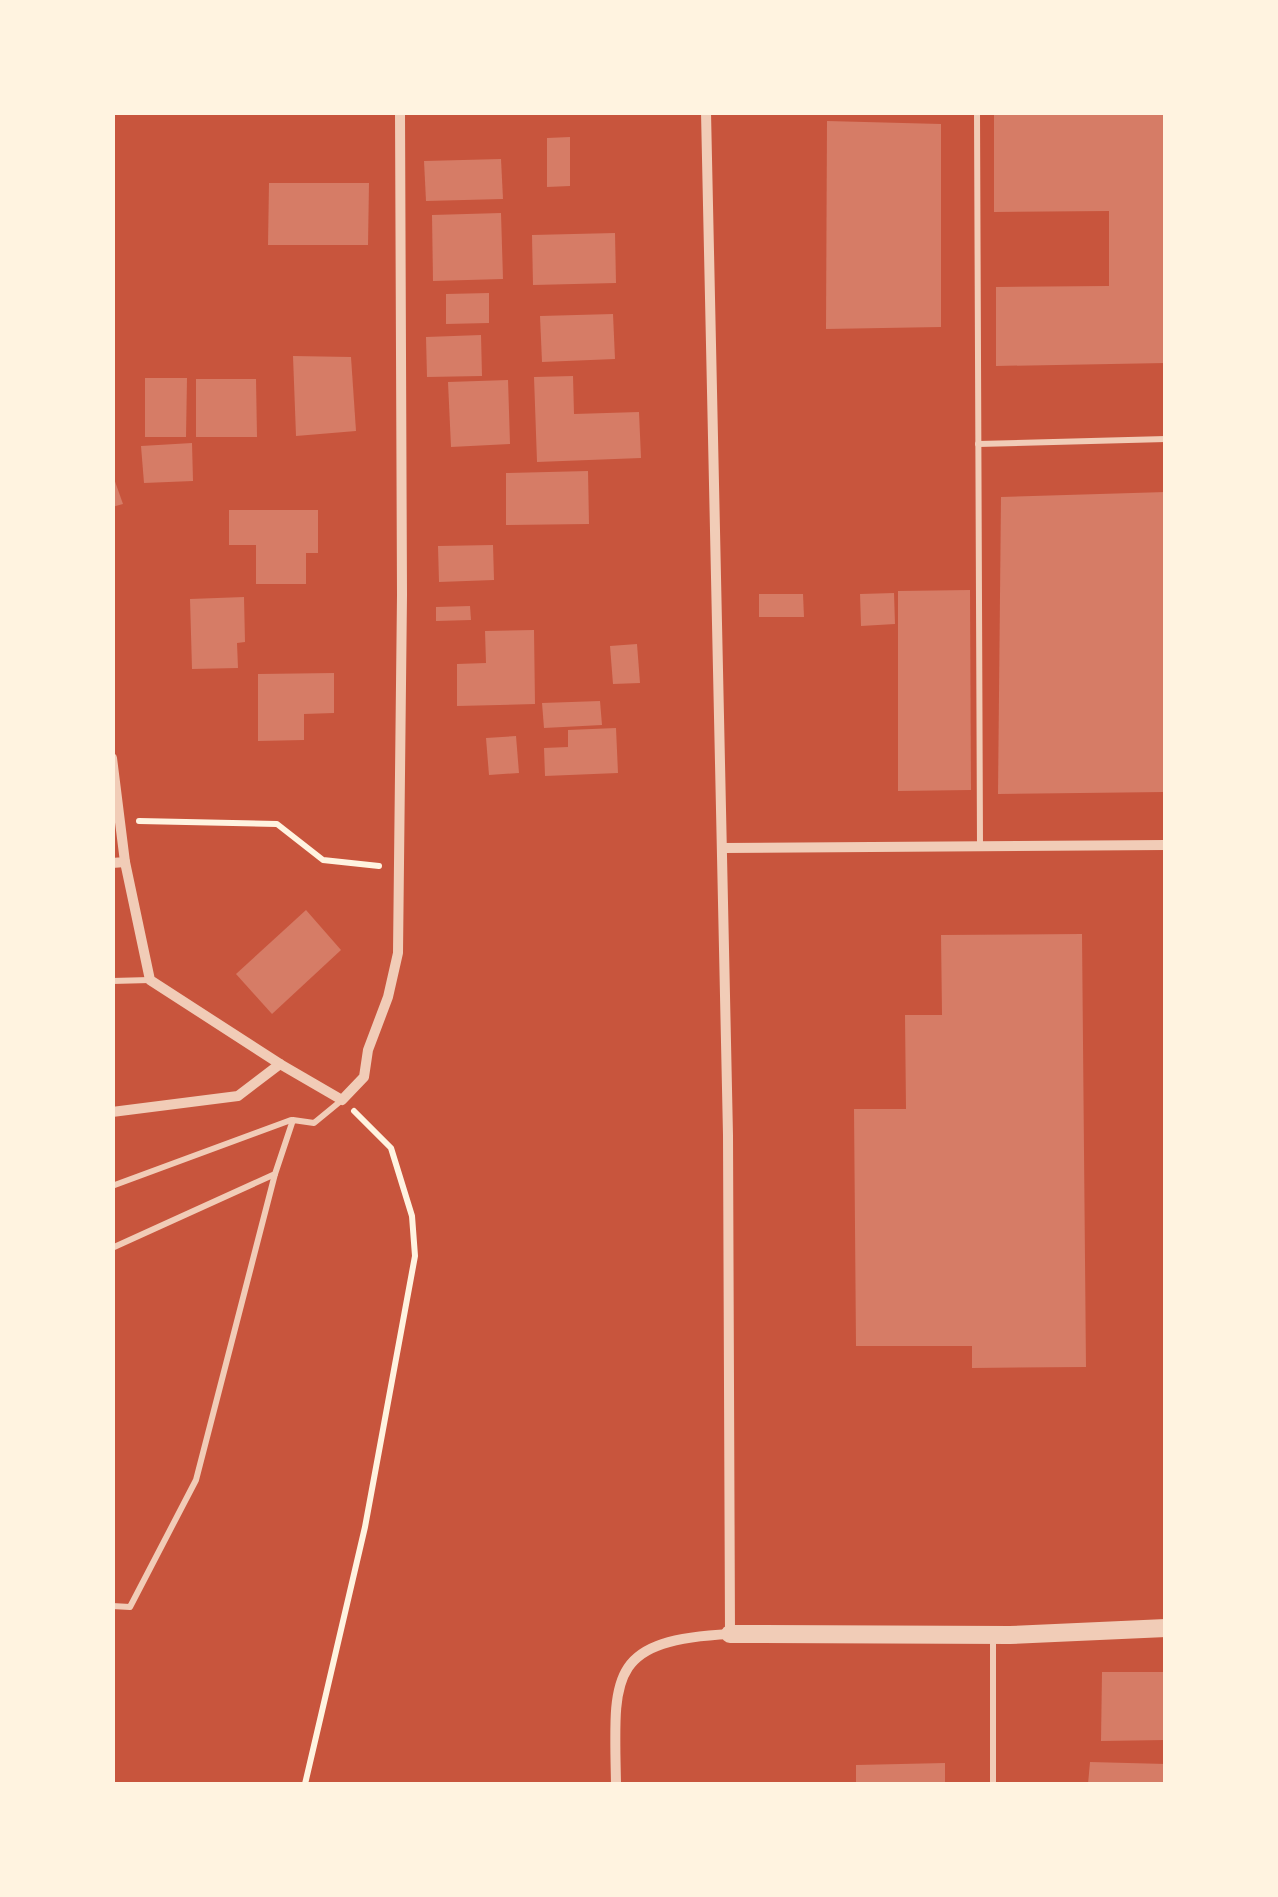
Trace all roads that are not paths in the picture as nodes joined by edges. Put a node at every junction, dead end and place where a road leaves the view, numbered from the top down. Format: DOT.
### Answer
graph roads {
  1 [pos="400,112"];
  2 [pos="706,112"];
  3 [pos="977,112"];
  4 [pos="1166,439"];
  5 [pos="978,444"];
  6 [pos="112,758"];
  7 [pos="980,845"];
  8 [pos="1166,846"];
  9 [pos="724,848"];
  10 [pos="119,862"];
  11 [pos="150,980"];
  12 [pos="112,981"];
  13 [pos="280,1064"];
  14 [pos="342,1100"];
  15 [pos="112,1112"];
  16 [pos="293,1120"];
  17 [pos="275,1174"];
  18 [pos="112,1186"];
  19 [pos="112,1248"];
  20 [pos="112,1606"];
  21 [pos="1166,1628"];
  22 [pos="730,1634"];
  23 [pos="993,1635"];
  24 [pos="616,1784"];
  25 [pos="993,1784"];
  1 -- 14 [label="street"];
  2 -- 9 [label="street"];
  3 -- 5 [label="lane"];
  4 -- 5 [label="lane"];
  5 -- 7 [label="lane"];
  6 -- 10 [label="street"];
  7 -- 8 [label="street"];
  7 -- 9 [label="street"];
  9 -- 22 [label="street"];
  10 -- 11 [label="street"];
  11 -- 12 [label="lane"];
  11 -- 13 [label="street"];
  13 -- 14 [label="street"];
  13 -- 15 [label="street"];
  14 -- 16 [label="lane"];
  16 -- 17 [label="lane"];
  16 -- 18 [label="lane"];
  17 -- 19 [label="lane"];
  17 -- 20 [label="lane"];
  21 -- 23 [label="street"];
  22 -- 23 [label="street"];
  22 -- 24 [label="street"];
  23 -- 25 [label="lane"];
}
